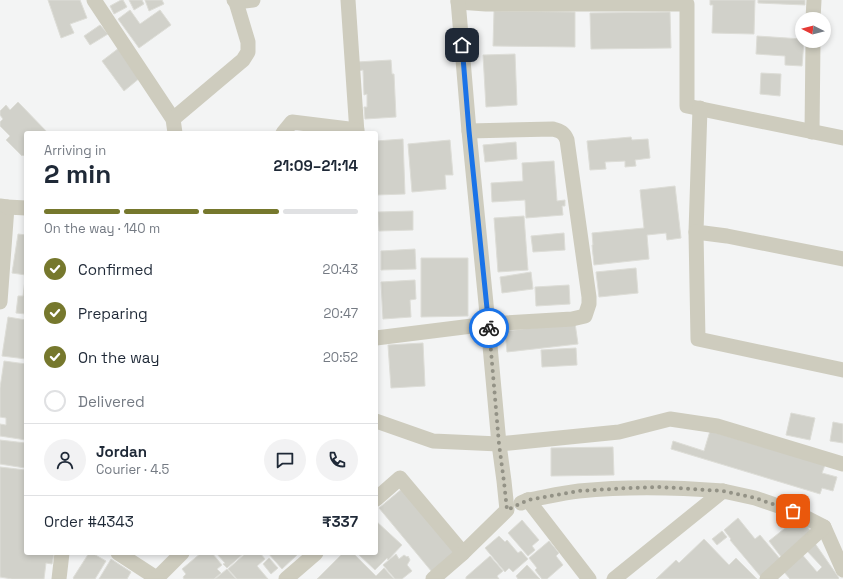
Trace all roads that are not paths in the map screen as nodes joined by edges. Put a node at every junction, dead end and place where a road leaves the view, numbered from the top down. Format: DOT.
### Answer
graph roads {
  1 [pos="94,0"];
  2 [pos="253,0"];
  3 [pos="348,0"];
  4 [pos="814,0"];
  5 [pos="235,1"];
  6 [pos="458,1"];
  7 [pos="504,2"];
  8 [pos="688,2"];
  9 [pos="813,12"];
  10 [pos="813,48"];
  11 [pos="700,108"];
  12 [pos="174,126"];
  13 [pos="285,131"];
  14 [pos="350,131"];
  15 [pos="357,131"];
  16 [pos="469,131"];
  17 [pos="812,132"];
  18 [pos="843,138"];
  19 [pos="3,206"];
  20 [pos="24,208"];
  21 [pos="696,232"];
  22 [pos="843,259"];
  23 [pos="1,283"];
  24 [pos="0,302"];
  25 [pos="488,324"];
  26 [pos="378,338"];
  27 [pos="843,370"];
  28 [pos="378,422"];
  29 [pos="499,448"];
  30 [pos="843,464"];
  31 [pos="723,491"];
  32 [pos="378,497"];
  33 [pos="528,500"];
  34 [pos="507,510"];
  35 [pos="824,527"];
  36 [pos="463,553"];
  37 [pos="62,555"];
  38 [pos="121,555"];
  39 [pos="180,555"];
  40 [pos="314,555"];
  41 [pos="843,570"];
  42 [pos="158,578"];
  43 [pos="58,579"];
  44 [pos="286,579"];
  45 [pos="433,579"];
  46 [pos="588,579"];
  47 [pos="614,579"];
  48 [pos="767,579"];
  1 -- 12 [label="street"];
  2 -- 5 [label="street"];
  3 -- 15 [label="street"];
  4 -- 9 [label="street"];
  5 -- 12 [label="street"];
  6 -- 7 [label="street"];
  6 -- 16 [label="street"];
  7 -- 8 [label="street"];
  8 -- 11 [label="street"];
  10 -- 17 [label="street"];
  11 -- 17 [label="street"];
  11 -- 21 [label="street"];
  13 -- 14 [label="street"];
  16 -- 25 [label="street"];
  16 -- 25 [label="street"];
  17 -- 18 [label="street"];
  19 -- 20 [label="street"];
  19 -- 23 [label="street"];
  21 -- 22 [label="street"];
  21 -- 27 [label="street"];
  23 -- 24 [label="street"];
  25 -- 26 [label="street"];
  25 -- 29 [label="street"];
  28 -- 29 [label="street"];
  29 -- 30 [label="street"];
  29 -- 34 [label="street"];
  31 -- 33 [label="street"];
  31 -- 35 [label="street"];
  31 -- 47 [label="street"];
  32 -- 36 [label="street"];
  33 -- 34 [label="street"];
  33 -- 46 [label="street"];
  34 -- 36 [label="street"];
  35 -- 41 [label="street"];
  35 -- 48 [label="street"];
  36 -- 45 [label="street"];
  37 -- 43 [label="street"];
  38 -- 42 [label="street"];
  39 -- 42 [label="street"];
  40 -- 44 [label="street"];
}
